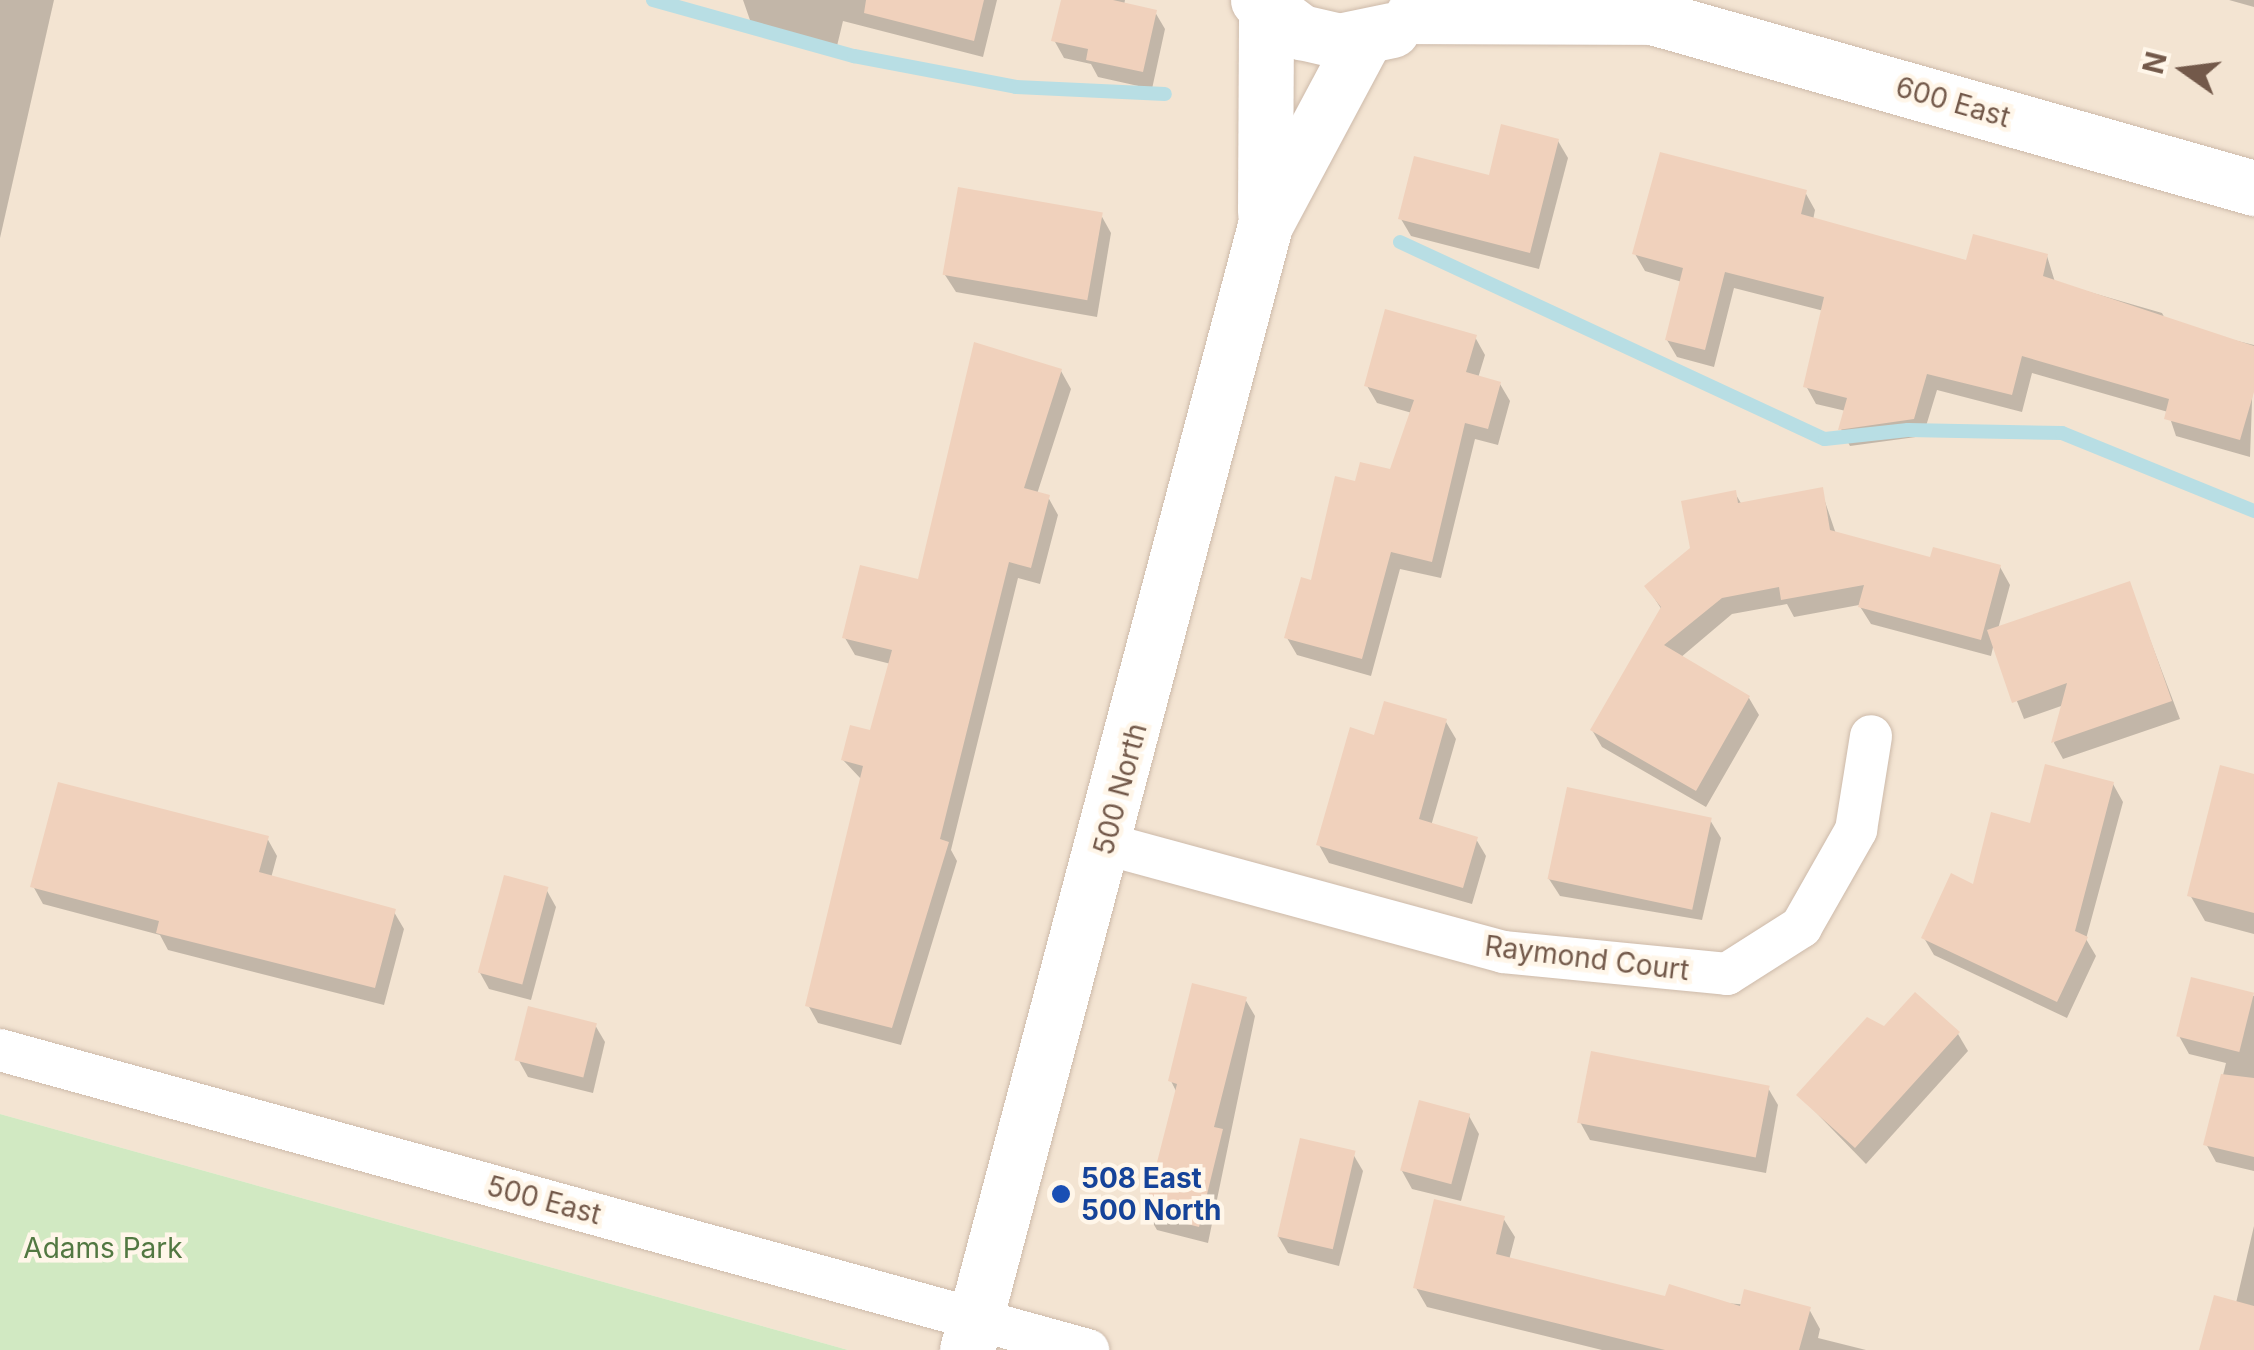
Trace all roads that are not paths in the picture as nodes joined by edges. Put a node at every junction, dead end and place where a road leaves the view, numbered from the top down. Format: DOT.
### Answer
graph roads {
  1 [pos="1262,5"];
  2 [pos="1637,8"];
  3 [pos="1401,18"];
  4 [pos="2254,188"];
  5 [pos="1265,225"];
  6 [pos="1871,736"];
  7 [pos="1106,844"];
  8 [pos="0,1050"];
  9 [pos="972,1334"];
  10 [pos="1088,1350"];
  1 -- 3 [label="street, 600 East"];
  1 -- 5 [label="street, 500 North"];
  2 -- 3 [label="street, 600 East"];
  2 -- 4 [label="street, 600 East"];
  3 -- 5 [label="street, 500 North"];
  5 -- 7 [label="street, 500 North"];
  6 -- 7 [label="street, Raymond Court"];
  7 -- 9 [label="street, 500 North"];
  8 -- 9 [label="street, 500 East"];
  9 -- 10 [label="street, 500 East"];
}
